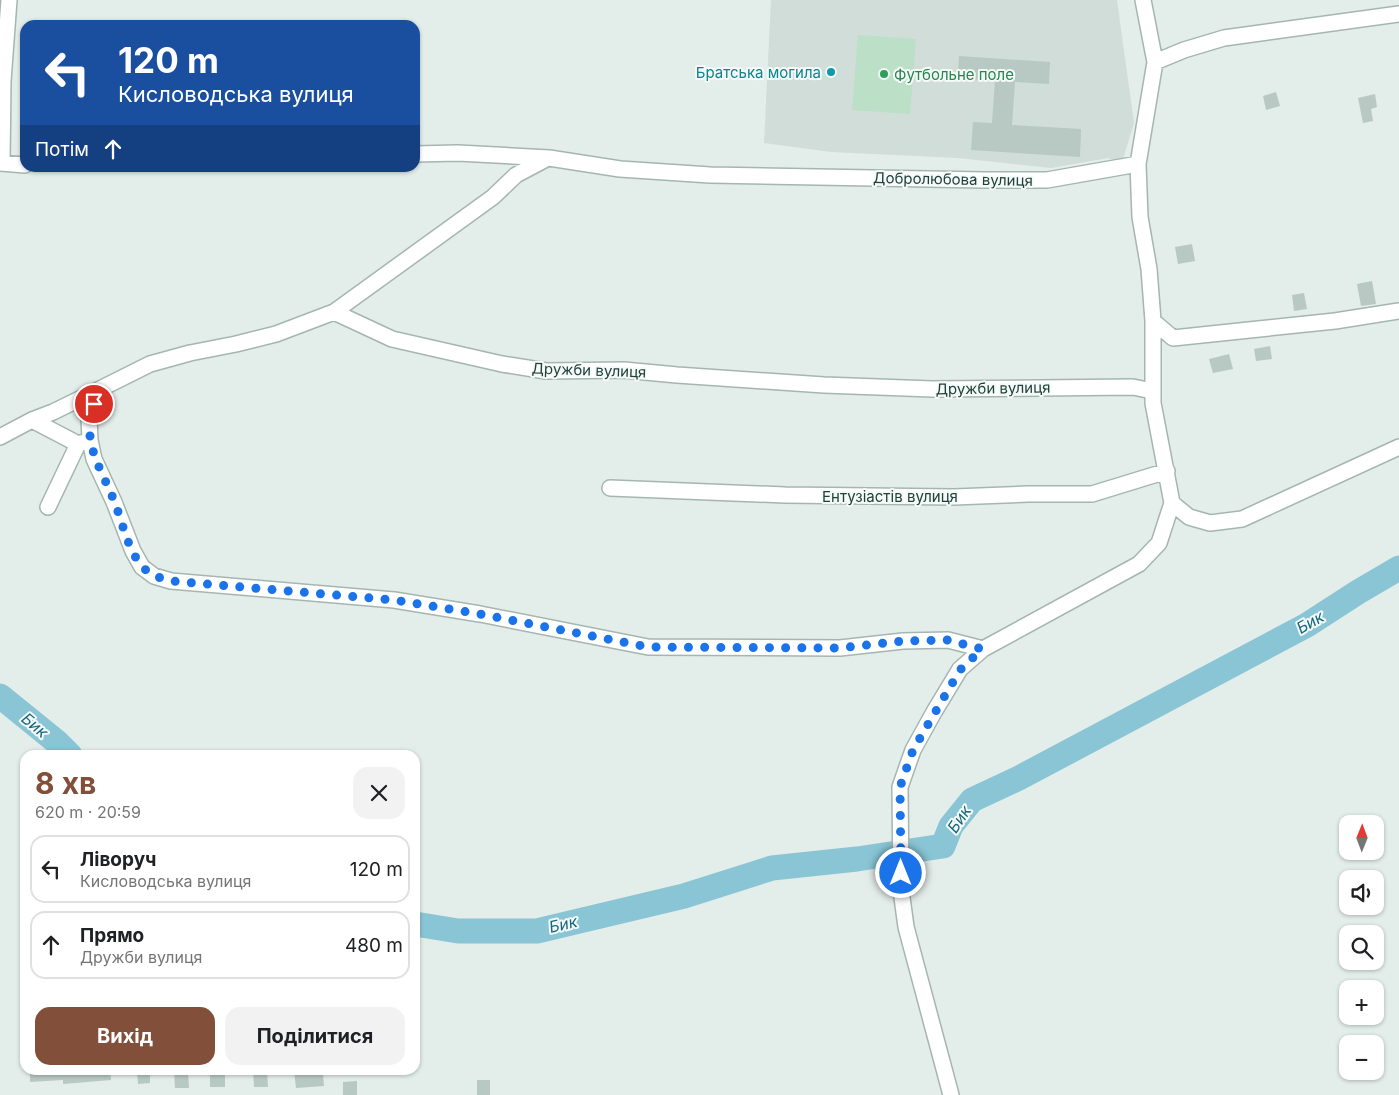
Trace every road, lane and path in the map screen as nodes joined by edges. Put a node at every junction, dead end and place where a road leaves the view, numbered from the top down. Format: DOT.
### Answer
graph roads {
  1 [pos="9,0"];
  2 [pos="1143,0"];
  3 [pos="1399,14"];
  4 [pos="1154,62"];
  5 [pos="420,154"];
  6 [pos="549,158"];
  7 [pos="1,163"];
  8 [pos="1138,164"];
  9 [pos="20,165"];
  10 [pos="1399,311"];
  11 [pos="334,312"];
  12 [pos="1153,321"];
  13 [pos="104,387"];
  14 [pos="1152,391"];
  15 [pos="32,420"];
  16 [pos="0,437"];
  17 [pos="84,442"];
  18 [pos="1399,448"];
  19 [pos="1167,471"];
  20 [pos="610,488"];
  21 [pos="1172,503"];
  22 [pos="48,507"];
  23 [pos="982,649"];
  24 [pos="951,1095"];
  1 -- 7 [label="street"];
  2 -- 4 [label="street"];
  3 -- 4 [label="street"];
  4 -- 8 [label="street"];
  5 -- 6 [label="street, Добролюбова вулиця"];
  6 -- 8 [label="street, Добролюбова вулиця"];
  6 -- 11 [label="street"];
  7 -- 9 [label="street"];
  8 -- 12 [label="street"];
  10 -- 12 [label="street"];
  11 -- 13 [label="street"];
  11 -- 14 [label="street, Дружби вулиця"];
  12 -- 14 [label="street"];
  13 -- 15 [label="street"];
  13 -- 17 [label="street"];
  14 -- 19 [label="street"];
  15 -- 16 [label="street"];
  15 -- 17 [label="street"];
  17 -- 22 [label="street"];
  17 -- 23 [label="street"];
  18 -- 21 [label="street"];
  19 -- 20 [label="street, Ентузіастів вулиця"];
  19 -- 21 [label="street"];
  21 -- 23 [label="street"];
  23 -- 24 [label="street"];
}
